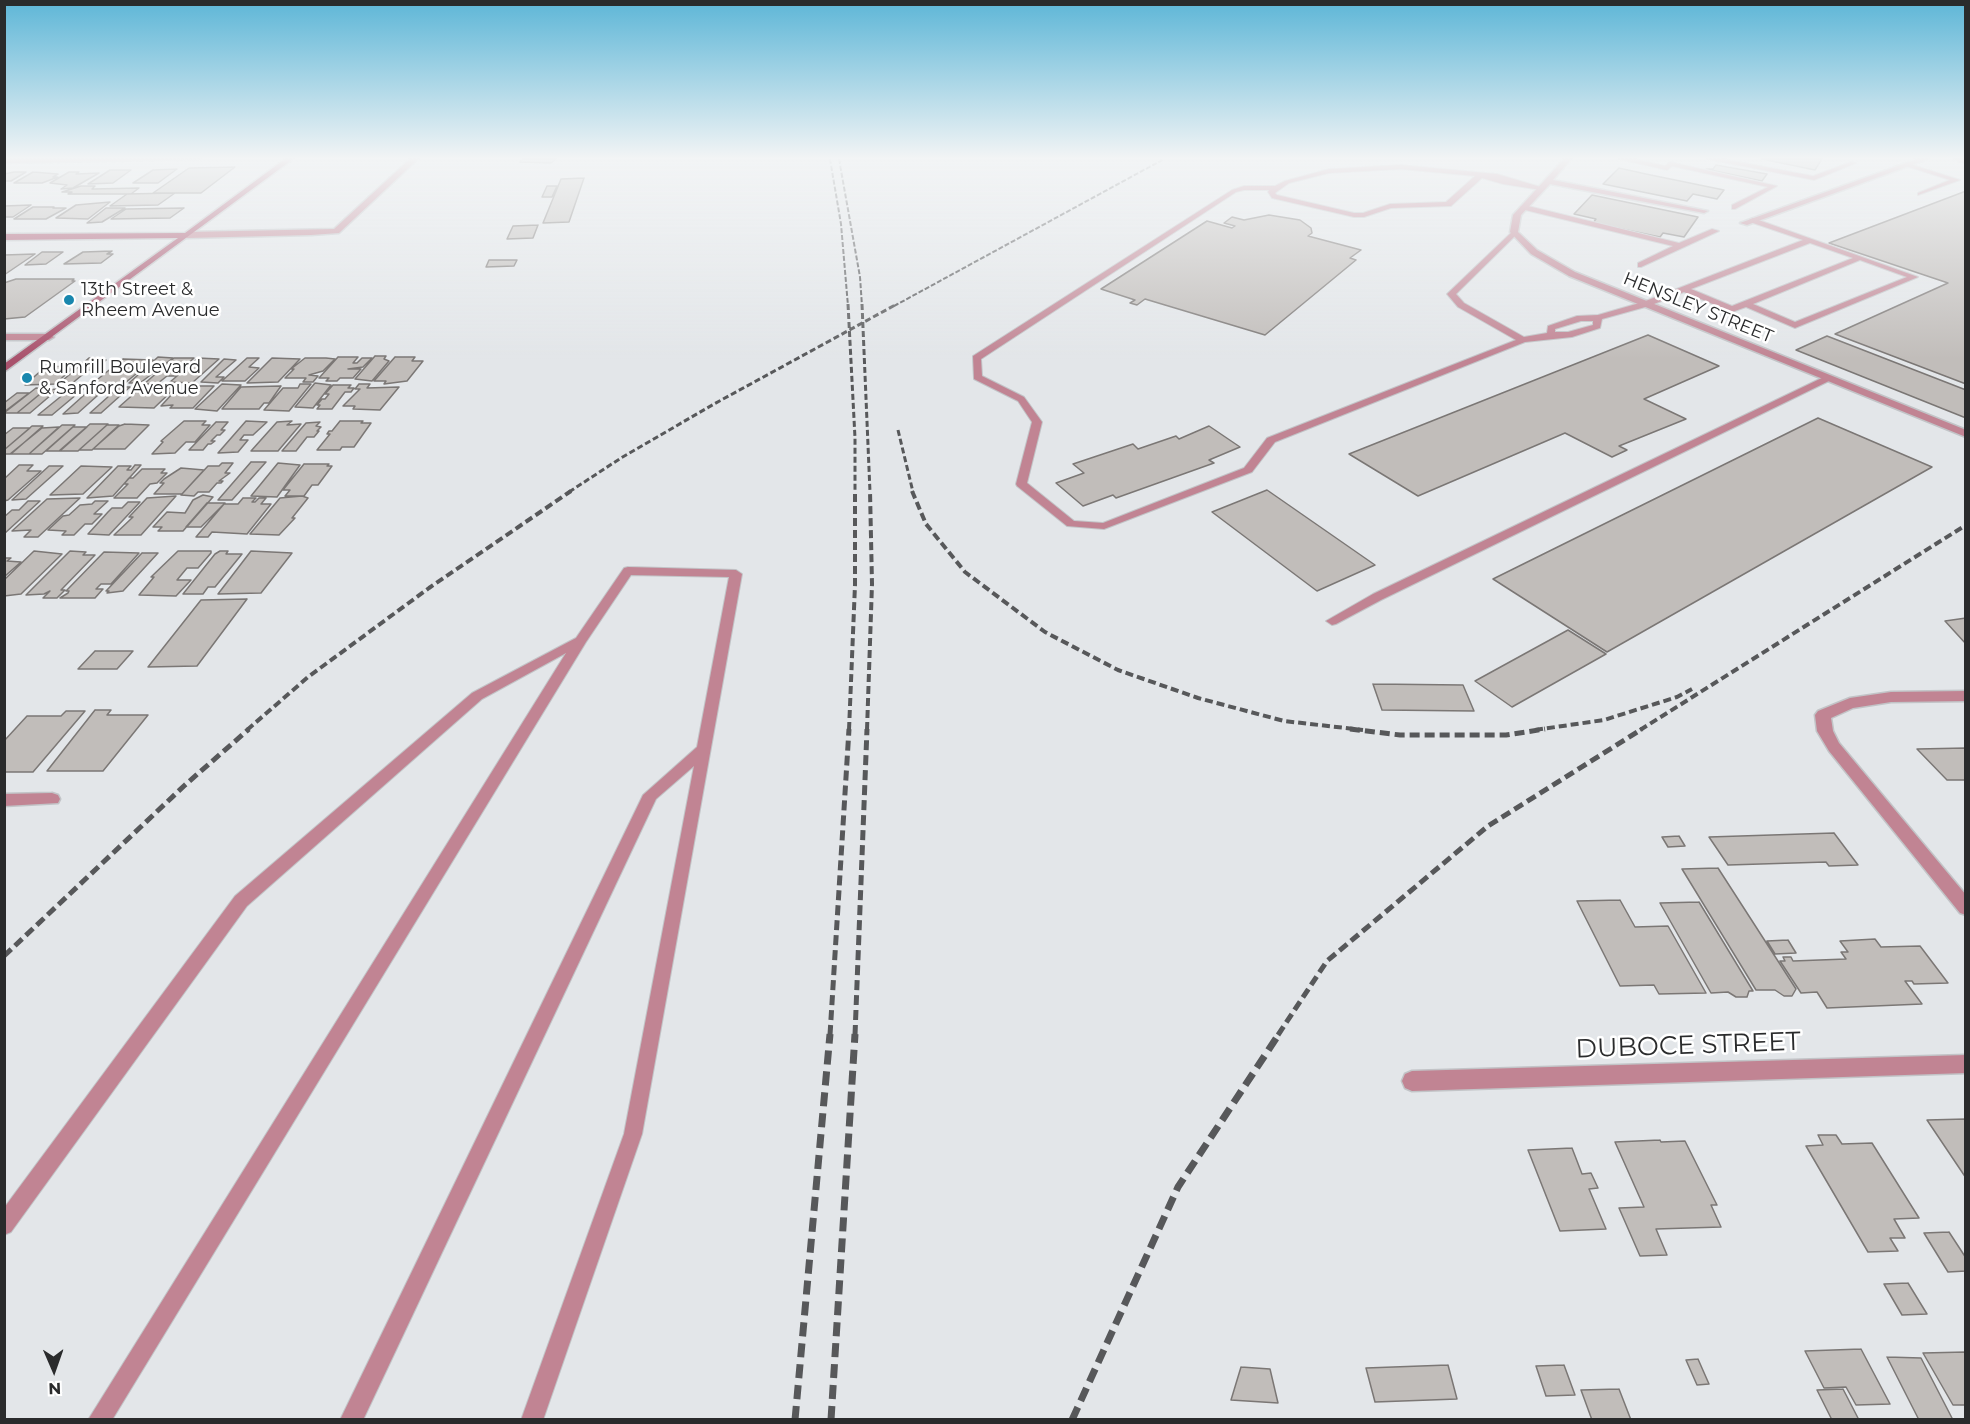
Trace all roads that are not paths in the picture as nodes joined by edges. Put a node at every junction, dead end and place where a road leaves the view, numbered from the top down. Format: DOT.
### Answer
graph roads {
  1 [pos="200,225"];
  2 [pos="342,225"];
  3 [pos="1181,225"];
  4 [pos="1515,225"];
  5 [pos="1581,225"];
  6 [pos="1763,225"];
  7 [pos="1715,231"];
  8 [pos="1514,232"];
  9 [pos="187,235"];
  10 [pos="4,237"];
  11 [pos="1810,240"];
  12 [pos="1680,246"];
  13 [pos="1859,258"];
  14 [pos="1641,265"];
  15 [pos="1684,289"];
  16 [pos="1646,304"];
  17 [pos="1746,304"];
  18 [pos="4,337"];
  19 [pos="49,337"];
  20 [pos="1523,340"];
  21 [pos="4,369"];
  22 [pos="1828,378"];
  23 [pos="1965,434"];
  24 [pos="1332,621"];
  25 [pos="581,639"];
  26 [pos="1965,696"];
  27 [pos="704,749"];
  28 [pos="52,799"];
  29 [pos="4,800"];
  30 [pos="1965,908"];
  31 [pos="1965,1064"];
  32 [pos="1412,1081"];
  33 [pos="4,1225"];
  34 [pos="99,1419"];
  35 [pos="351,1419"];
  36 [pos="532,1419"];
  1 -- 9 [label="main road"];
  2 -- 9 [label="street"];
  3 -- 20 [label="lane"];
  4 -- 8 [label="street"];
  5 -- 12 [label="lane"];
  6 -- 11 [label="lane"];
  7 -- 12 [label="lane"];
  8 -- 16 [label="street, HENSLEY STREET"];
  8 -- 20 [label="lane"];
  9 -- 10 [label="main road"];
  9 -- 19 [label="main road"];
  11 -- 13 [label="lane"];
  11 -- 15 [label="lane"];
  12 -- 14 [label="lane"];
  13 -- 17 [label="lane"];
  13 -- 17 [label="lane"];
  15 -- 16 [label="lane"];
  15 -- 17 [label="lane"];
  16 -- 20 [label="lane"];
  16 -- 22 [label="street, HENSLEY STREET"];
  18 -- 19 [label="street"];
  19 -- 21 [label="main road"];
  22 -- 23 [label="street, HENSLEY STREET"];
  22 -- 24 [label="lane"];
  25 -- 27 [label="lane"];
  25 -- 33 [label="lane"];
  25 -- 34 [label="lane"];
  26 -- 30 [label="street"];
  27 -- 35 [label="lane"];
  27 -- 36 [label="lane"];
  28 -- 29 [label="street"];
  31 -- 32 [label="street, DUBOCE STREET"];
}
